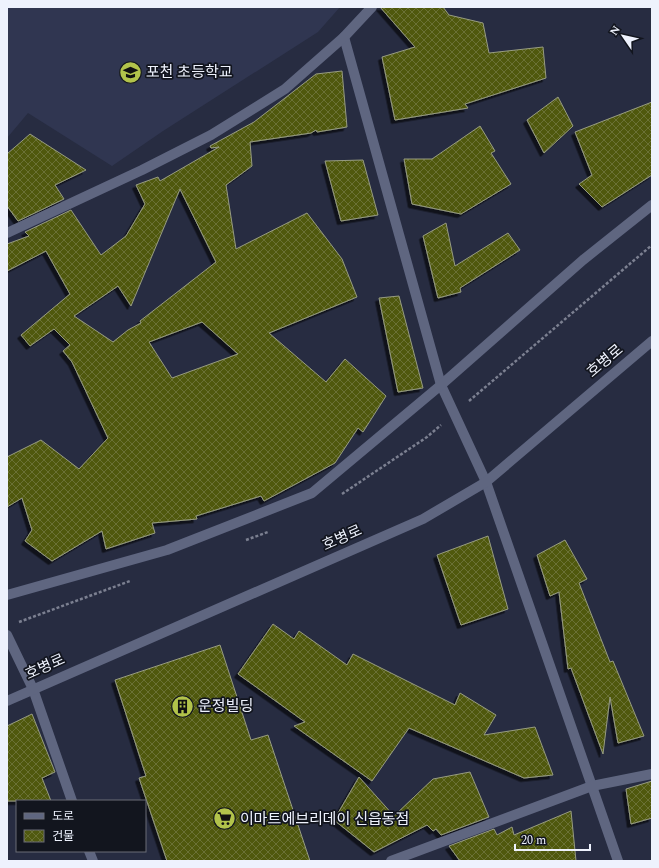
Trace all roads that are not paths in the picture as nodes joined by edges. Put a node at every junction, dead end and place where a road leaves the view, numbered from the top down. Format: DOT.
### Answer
graph roads {
  1 [pos="372,7"];
  2 [pos="344,37"];
  3 [pos="652,205"];
  4 [pos="7,233"];
  5 [pos="652,341"];
  6 [pos="441,385"];
  7 [pos="486,482"];
  8 [pos="7,595"];
  9 [pos="7,635"];
  10 [pos="33,689"];
  11 [pos="7,701"];
  12 [pos="652,774"];
  13 [pos="592,786"];
  14 [pos="72,800"];
  15 [pos="391,861"];
  16 [pos="618,861"];
  1 -- 2 [label="street"];
  2 -- 4 [label="street"];
  2 -- 6 [label="street"];
  3 -- 6 [label="street"];
  5 -- 7 [label="street, 호병로"];
  6 -- 7 [label="street"];
  6 -- 8 [label="street"];
  7 -- 10 [label="street, 호병로"];
  7 -- 13 [label="street"];
  9 -- 10 [label="street"];
  10 -- 11 [label="street, 호병로"];
  10 -- 14 [label="street"];
  12 -- 13 [label="street"];
  13 -- 15 [label="street"];
  13 -- 16 [label="street"];
}
